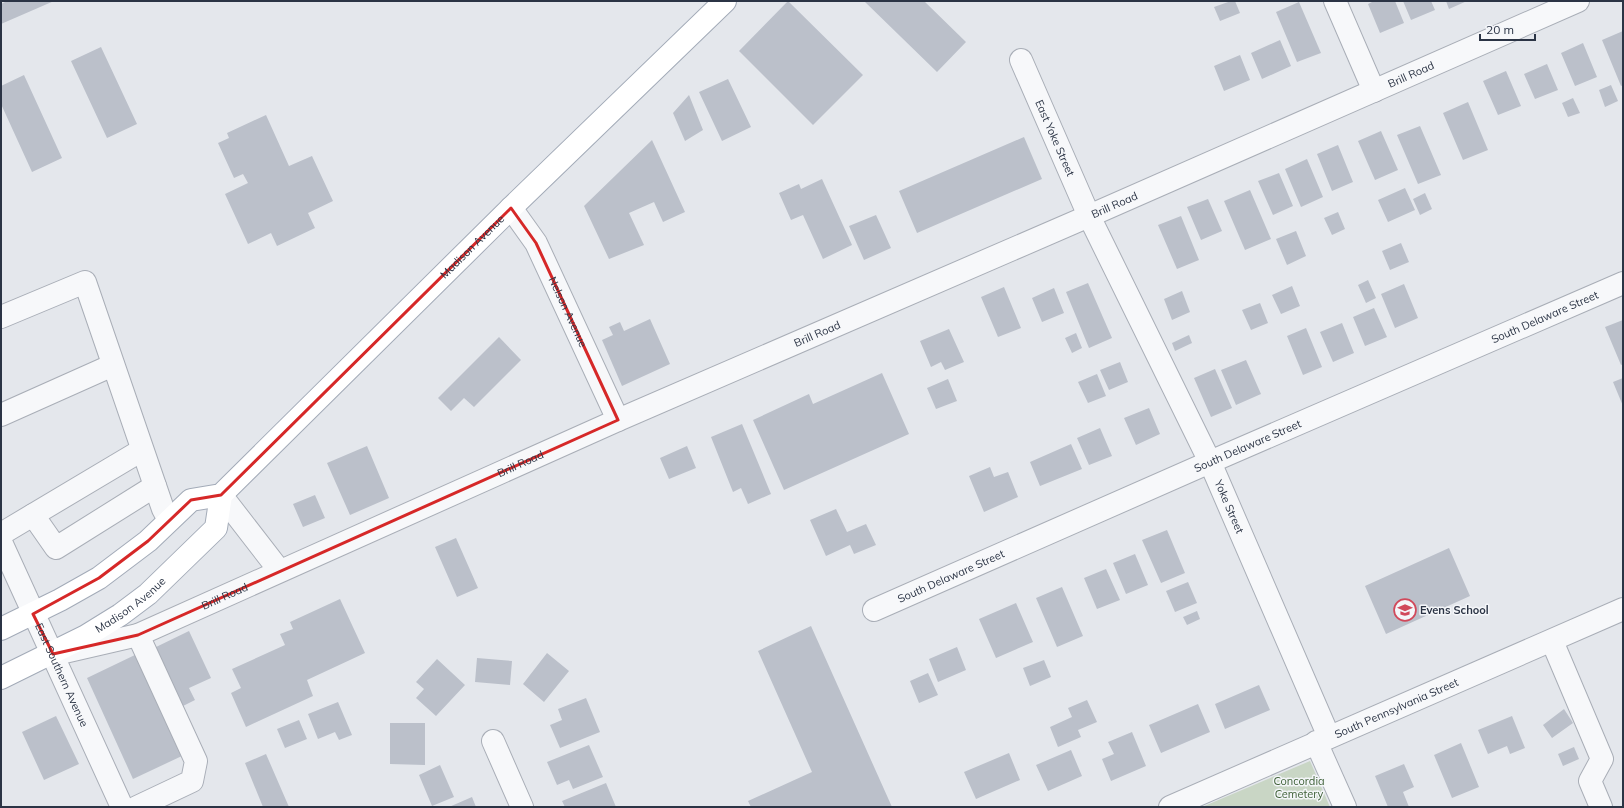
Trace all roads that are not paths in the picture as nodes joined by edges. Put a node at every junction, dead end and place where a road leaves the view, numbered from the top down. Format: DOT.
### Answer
graph roads {
  1 [pos="725,1"];
  2 [pos="1335,1"];
  3 [pos="1578,1"];
  4 [pos="1021,60"];
  5 [pos="1374,91"];
  6 [pos="511,208"];
  7 [pos="1089,216"];
  8 [pos="1623,283"];
  9 [pos="1,317"];
  10 [pos="113,365"];
  11 [pos="1,415"];
  12 [pos="618,420"];
  13 [pos="142,450"];
  14 [pos="1210,462"];
  15 [pos="155,486"];
  16 [pos="221,495"];
  17 [pos="33,515"];
  18 [pos="169,520"];
  19 [pos="1,534"];
  20 [pos="1,542"];
  21 [pos="279,570"];
  22 [pos="1623,609"];
  23 [pos="874,610"];
  24 [pos="33,614"];
  25 [pos="1,629"];
  26 [pos="138,635"];
  27 [pos="1552,641"];
  28 [pos="53,654"];
  29 [pos="1,678"];
  30 [pos="1322,740"];
  31 [pos="493,741"];
  32 [pos="122,807"];
  33 [pos="137,807"];
  34 [pos="522,807"];
  35 [pos="1170,807"];
  36 [pos="1345,807"];
  37 [pos="1601,807"];
  1 -- 6 [label="main road, Madison Avenue"];
  2 -- 5 [label="street"];
  3 -- 5 [label="street, Brill Road"];
  4 -- 7 [label="street, East Yoke Street"];
  5 -- 7 [label="street, Brill Road"];
  6 -- 12 [label="street, Nelson Avenue"];
  6 -- 16 [label="main road, Madison Avenue"];
  7 -- 12 [label="street, Brill Road"];
  7 -- 14 [label="street, Yoke Street"];
  8 -- 14 [label="street, South Delaware Street"];
  9 -- 10 [label="street"];
  10 -- 11 [label="street"];
  10 -- 13 [label="street"];
  12 -- 21 [label="street, Brill Road"];
  13 -- 15 [label="street"];
  13 -- 17 [label="street"];
  14 -- 23 [label="street, South Delaware Street"];
  14 -- 30 [label="street, Yoke Street"];
  15 -- 17 [label="street"];
  15 -- 18 [label="street"];
  16 -- 18 [label="main road"];
  16 -- 21 [label="street"];
  16 -- 28 [label="main road, Madison Avenue"];
  17 -- 19 [label="street"];
  18 -- 24 [label="main road"];
  20 -- 24 [label="street, East Southern Avenue"];
  21 -- 26 [label="street, Brill Road"];
  22 -- 27 [label="street, South Pennsylvania Street"];
  24 -- 25 [label="main road"];
  24 -- 28 [label="street, East Southern Avenue"];
  26 -- 28 [label="street, Brill Road"];
  26 -- 33 [label="street"];
  27 -- 30 [label="street, South Pennsylvania Street"];
  27 -- 37 [label="street"];
  28 -- 29 [label="main road, Madison Avenue"];
  28 -- 32 [label="street, East Southern Avenue"];
  30 -- 35 [label="street, South Pennsylvania Street"];
  30 -- 36 [label="street, Yoke Street"];
  31 -- 34 [label="street"];
}
